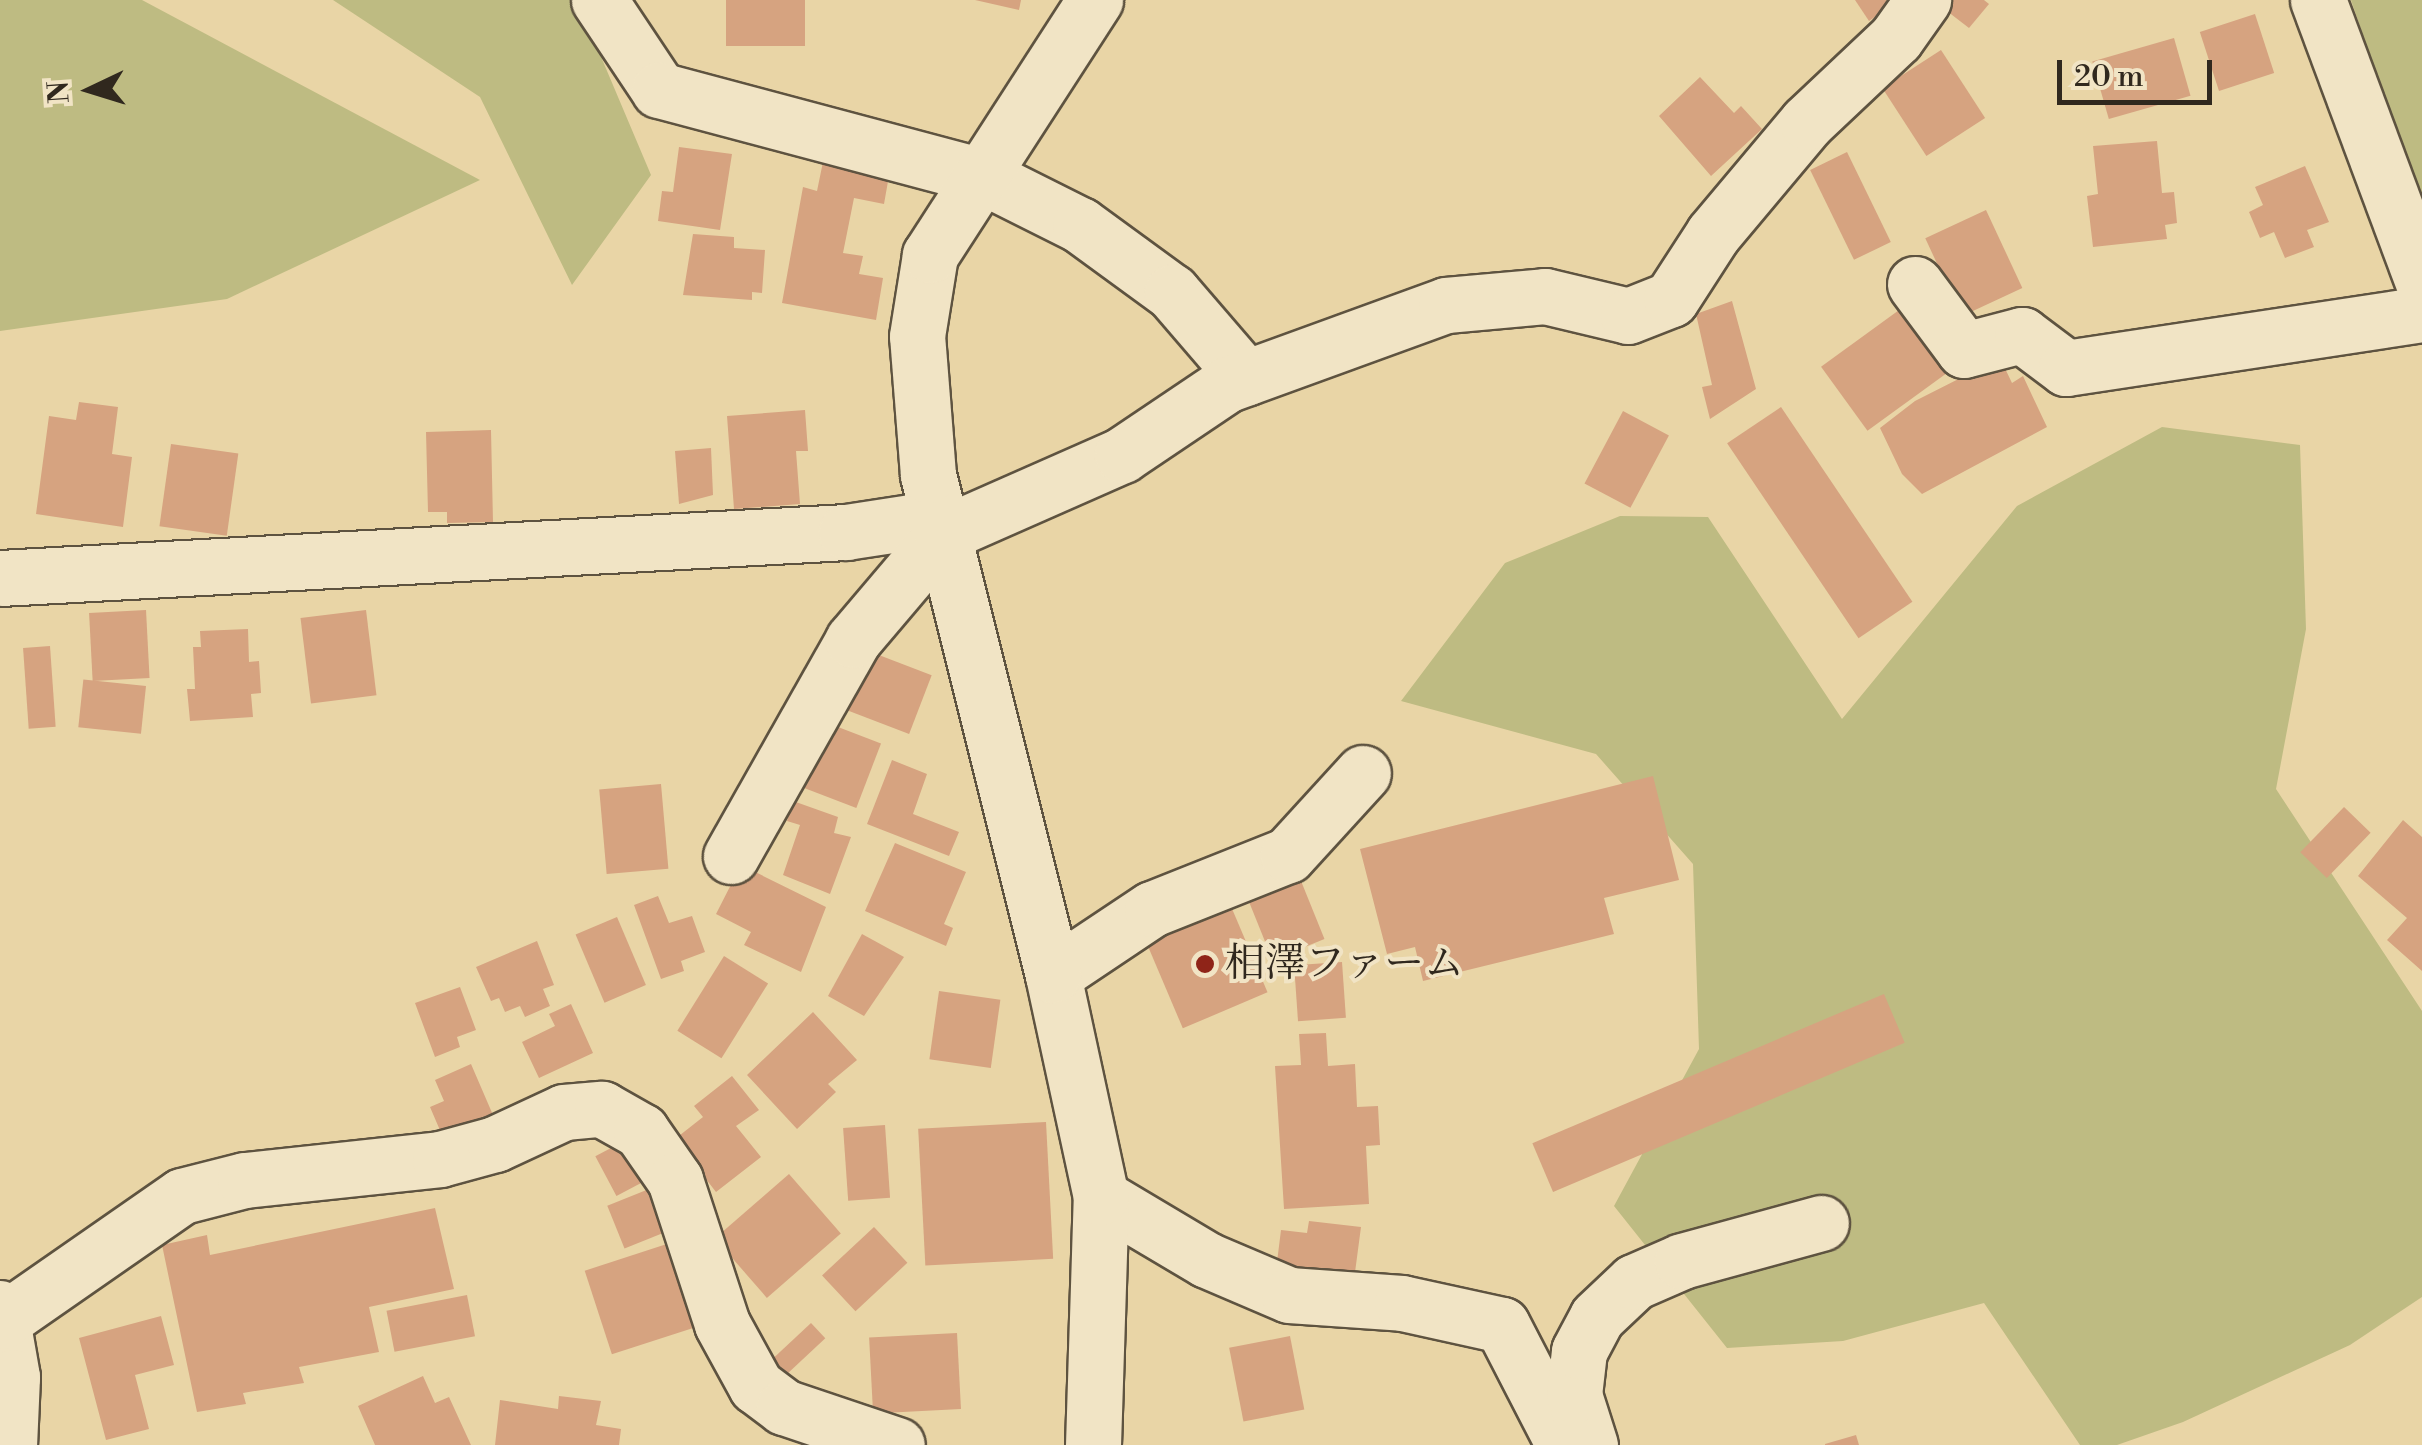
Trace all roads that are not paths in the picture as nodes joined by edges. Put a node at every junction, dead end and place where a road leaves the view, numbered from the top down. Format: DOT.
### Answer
graph roads {
  1 [pos="599,0"];
  2 [pos="1095,0"];
  3 [pos="1922,0"];
  4 [pos="2318,0"];
  5 [pos="982,176"];
  6 [pos="2422,280"];
  7 [pos="1915,284"];
  8 [pos="2422,314"];
  9 [pos="1246,378"];
  10 [pos="941,526"];
  11 [pos="0,578"];
  12 [pos="1363,773"];
  13 [pos="731,856"];
  14 [pos="1053,975"];
  15 [pos="1102,1197"];
  16 [pos="1821,1223"];
  17 [pos="1,1314"];
  18 [pos="8,1445"];
  19 [pos="897,1445"];
  20 [pos="1093,1445"];
  21 [pos="1564,1445"];
  22 [pos="1590,1445"];
  1 -- 5 [label="street"];
  2 -- 5 [label="street"];
  3 -- 9 [label="street"];
  4 -- 6 [label="street"];
  5 -- 9 [label="street"];
  5 -- 10 [label="street"];
  7 -- 8 [label="street"];
  9 -- 10 [label="street"];
  10 -- 11 [label="street"];
  10 -- 13 [label="street"];
  10 -- 14 [label="street"];
  12 -- 14 [label="street"];
  14 -- 15 [label="street"];
  15 -- 20 [label="street"];
  15 -- 21 [label="street"];
  16 -- 22 [label="street"];
  17 -- 18 [label="street"];
  17 -- 19 [label="street"];
}
